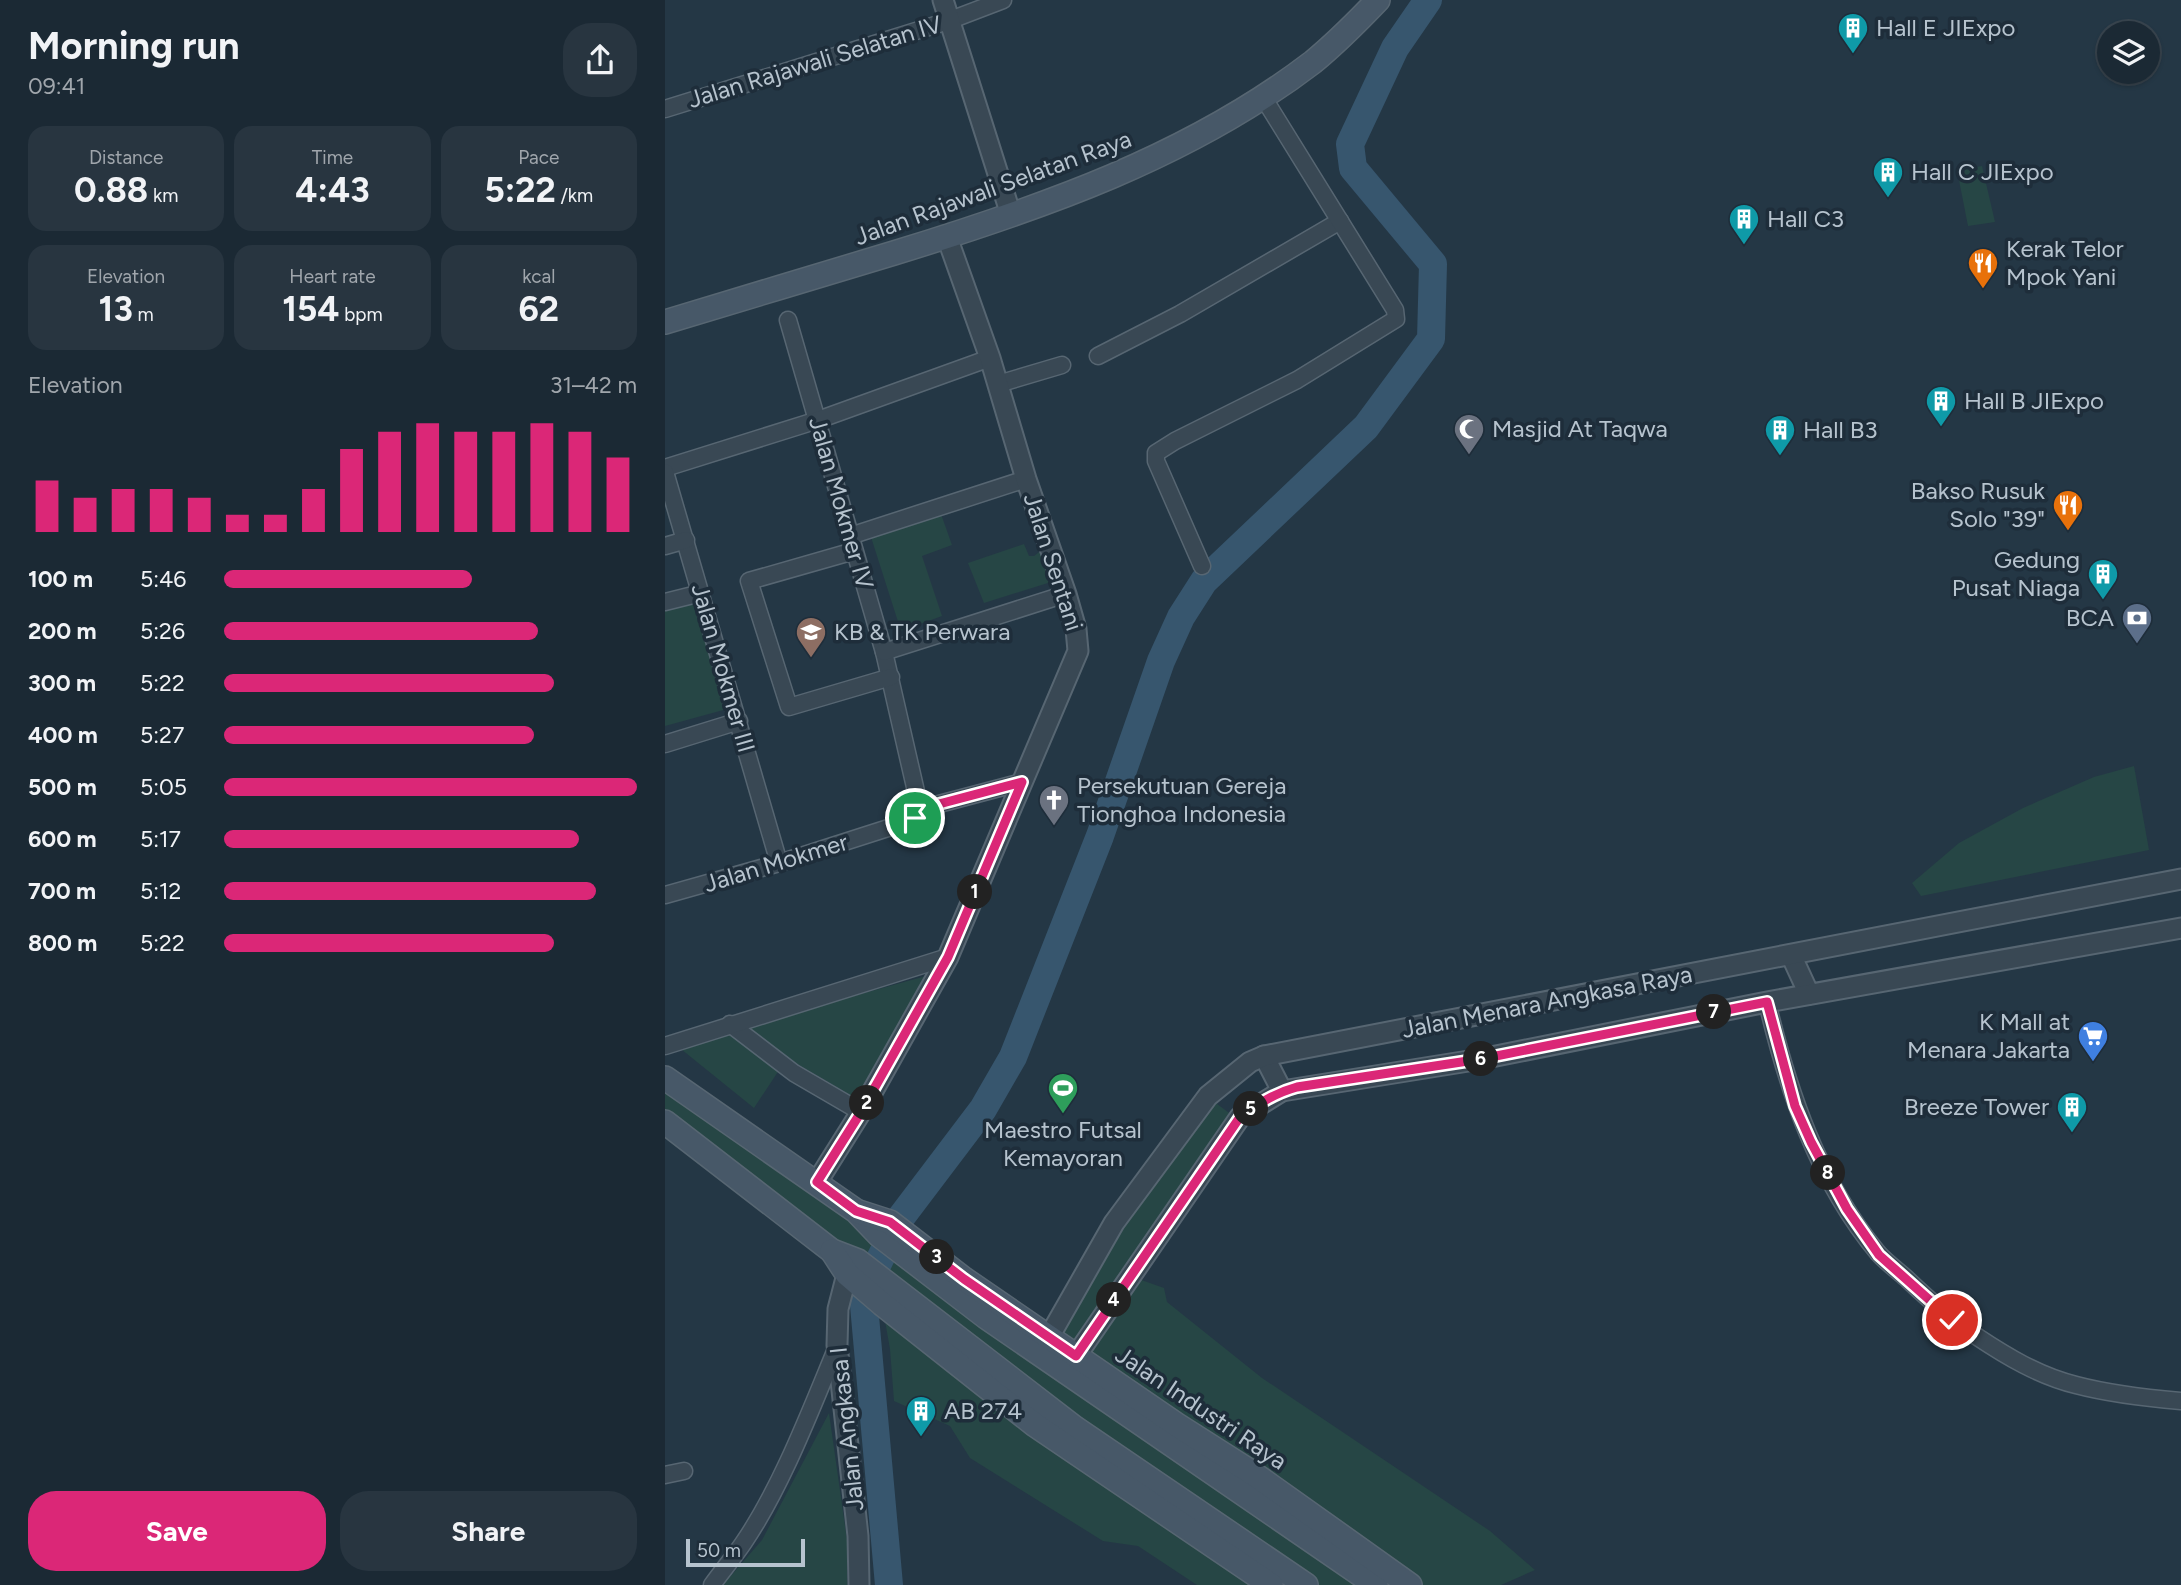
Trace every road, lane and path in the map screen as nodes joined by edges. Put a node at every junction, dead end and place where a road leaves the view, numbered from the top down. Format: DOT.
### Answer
graph roads {
  1 [pos="943,0"];
  2 [pos="1003,0"];
  3 [pos="1378,0"];
  4 [pos="948,21"];
  5 [pos="1263,97"];
  6 [pos="665,109"];
  7 [pos="1011,215"];
  8 [pos="1340,221"];
  9 [pos="947,237"];
  10 [pos="788,320"];
  11 [pos="665,322"];
  12 [pos="1098,356"];
  13 [pos="990,358"];
  14 [pos="1062,365"];
  15 [pos="998,384"];
  16 [pos="818,420"];
  17 [pos="665,470"];
  18 [pos="1026,479"];
  19 [pos="685,540"];
  20 [pos="852,544"];
  21 [pos="665,546"];
  22 [pos="1202,566"];
  23 [pos="701,593"];
  24 [pos="1066,594"];
  25 [pos="665,602"];
  26 [pos="884,652"];
  27 [pos="891,677"];
  28 [pos="739,721"];
  29 [pos="665,744"];
  30 [pos="1022,782"];
  31 [pos="920,809"];
  32 [pos="779,863"];
  33 [pos="2181,879"];
  34 [pos="665,895"];
  35 [pos="2181,928"];
  36 [pos="1791,955"];
  37 [pos="948,957"];
  38 [pos="1809,994"];
  39 [pos="1767,1002"];
  40 [pos="730,1024"];
  41 [pos="665,1046"];
  42 [pos="1264,1056"];
  43 [pos="665,1078"];
  44 [pos="1218,1088"];
  45 [pos="1282,1091"];
  46 [pos="1247,1111"];
  47 [pos="861,1112"];
  48 [pos="665,1122"];
  49 [pos="817,1182"];
  50 [pos="907,1245"];
  51 [pos="858,1275"];
  52 [pos="889,1297"];
  53 [pos="1049,1337"];
  54 [pos="838,1345"];
  55 [pos="1076,1356"];
  56 [pos="2181,1402"];
  57 [pos="1035,1425"];
  58 [pos="1075,1428"];
  59 [pos="1172,1434"];
  60 [pos="684,1471"];
  61 [pos="665,1475"];
  62 [pos="1366,1582"];
  63 [pos="712,1585"];
  64 [pos="859,1585"];
  65 [pos="1271,1585"];
  66 [pos="1307,1585"];
  67 [pos="1410,1585"];
  1 -- 4 [label="street"];
  2 -- 4 [label="street, Jalan Rajawali Selatan IV"];
  3 -- 5 [label="main road, Jalan Rajawali Selatan Raya"];
  4 -- 6 [label="street, Jalan Rajawali Selatan IV"];
  4 -- 7 [label="street"];
  5 -- 7 [label="main road, Jalan Rajawali Selatan Raya"];
  5 -- 8 [label="street"];
  7 -- 9 [label="main road, Jalan Rajawali Selatan Raya"];
  8 -- 12 [label="street"];
  8 -- 22 [label="street"];
  9 -- 11 [label="main road, Jalan Rajawali Selatan Raya"];
  9 -- 13 [label="street, Jalan Sentani"];
  10 -- 16 [label="street, Jalan Mokmer IV"];
  13 -- 15 [label="street, Jalan Sentani"];
  13 -- 16 [label="street"];
  14 -- 15 [label="street"];
  15 -- 18 [label="street, Jalan Sentani"];
  16 -- 17 [label="street"];
  16 -- 20 [label="street, Jalan Mokmer IV"];
  17 -- 19 [label="street, Jalan Mokmer III"];
  18 -- 20 [label="street"];
  18 -- 24 [label="street, Jalan Sentani"];
  19 -- 21 [label="street"];
  19 -- 23 [label="street, Jalan Mokmer III"];
  20 -- 26 [label="street, Jalan Mokmer IV"];
  20 -- 27 [label="street"];
  23 -- 25 [label="street"];
  23 -- 28 [label="street, Jalan Mokmer III"];
  24 -- 26 [label="street"];
  24 -- 30 [label="street, Jalan Sentani"];
  26 -- 27 [label="street, Jalan Mokmer IV"];
  27 -- 31 [label="street, Jalan Mokmer IV"];
  28 -- 29 [label="street"];
  28 -- 32 [label="street, Jalan Mokmer III"];
  30 -- 31 [label="street, Jalan Mokmer"];
  30 -- 37 [label="street, Jalan Sentani"];
  31 -- 32 [label="street, Jalan Mokmer"];
  32 -- 34 [label="street, Jalan Mokmer"];
  33 -- 36 [label="street, Jalan Menara Angkasa Raya"];
  35 -- 38 [label="street, Jalan Menara Angkasa Raya"];
  36 -- 38 [label="street"];
  36 -- 42 [label="street, Jalan Menara Angkasa Raya"];
  37 -- 40 [label="street"];
  37 -- 47 [label="street, Jalan Sentani"];
  38 -- 39 [label="street, Jalan Menara Angkasa Raya"];
  39 -- 45 [label="street, Jalan Menara Angkasa Raya"];
  39 -- 56 [label="street"];
  40 -- 41 [label="street"];
  40 -- 47 [label="street"];
  42 -- 44 [label="street, Jalan Menara Angkasa Raya"];
  42 -- 45 [label="street"];
  43 -- 49 [label="main road, Jalan Industri Raya"];
  44 -- 46 [label="street"];
  44 -- 53 [label="street, Jalan Menara Angkasa Raya"];
  45 -- 46 [label="street, Jalan Menara Angkasa Raya"];
  46 -- 55 [label="street, Jalan Menara Angkasa Raya"];
  47 -- 49 [label="street, Jalan Sentani"];
  48 -- 51 [label="main road"];
  49 -- 50 [label="main road, Jalan Industri Raya"];
  50 -- 53 [label="main road, Jalan Industri Raya"];
  50 -- 59 [label="main road, Jalan Industri Raya"];
  51 -- 52 [label="main road"];
  51 -- 54 [label="street, Jalan Angkasa I"];
  52 -- 57 [label="main road"];
  52 -- 58 [label="main road"];
  53 -- 55 [label="main road, Jalan Industri Raya"];
  54 -- 63 [label="street"];
  54 -- 64 [label="street, Jalan Angkasa I"];
  55 -- 59 [label="main road, Jalan Industri Raya"];
  57 -- 58 [label="main road"];
  57 -- 65 [label="main road"];
  58 -- 66 [label="main road"];
  59 -- 62 [label="main road, Jalan Industri Raya"];
  59 -- 67 [label="main road, Jalan Industri Raya"];
  60 -- 61 [label="street"];
}
